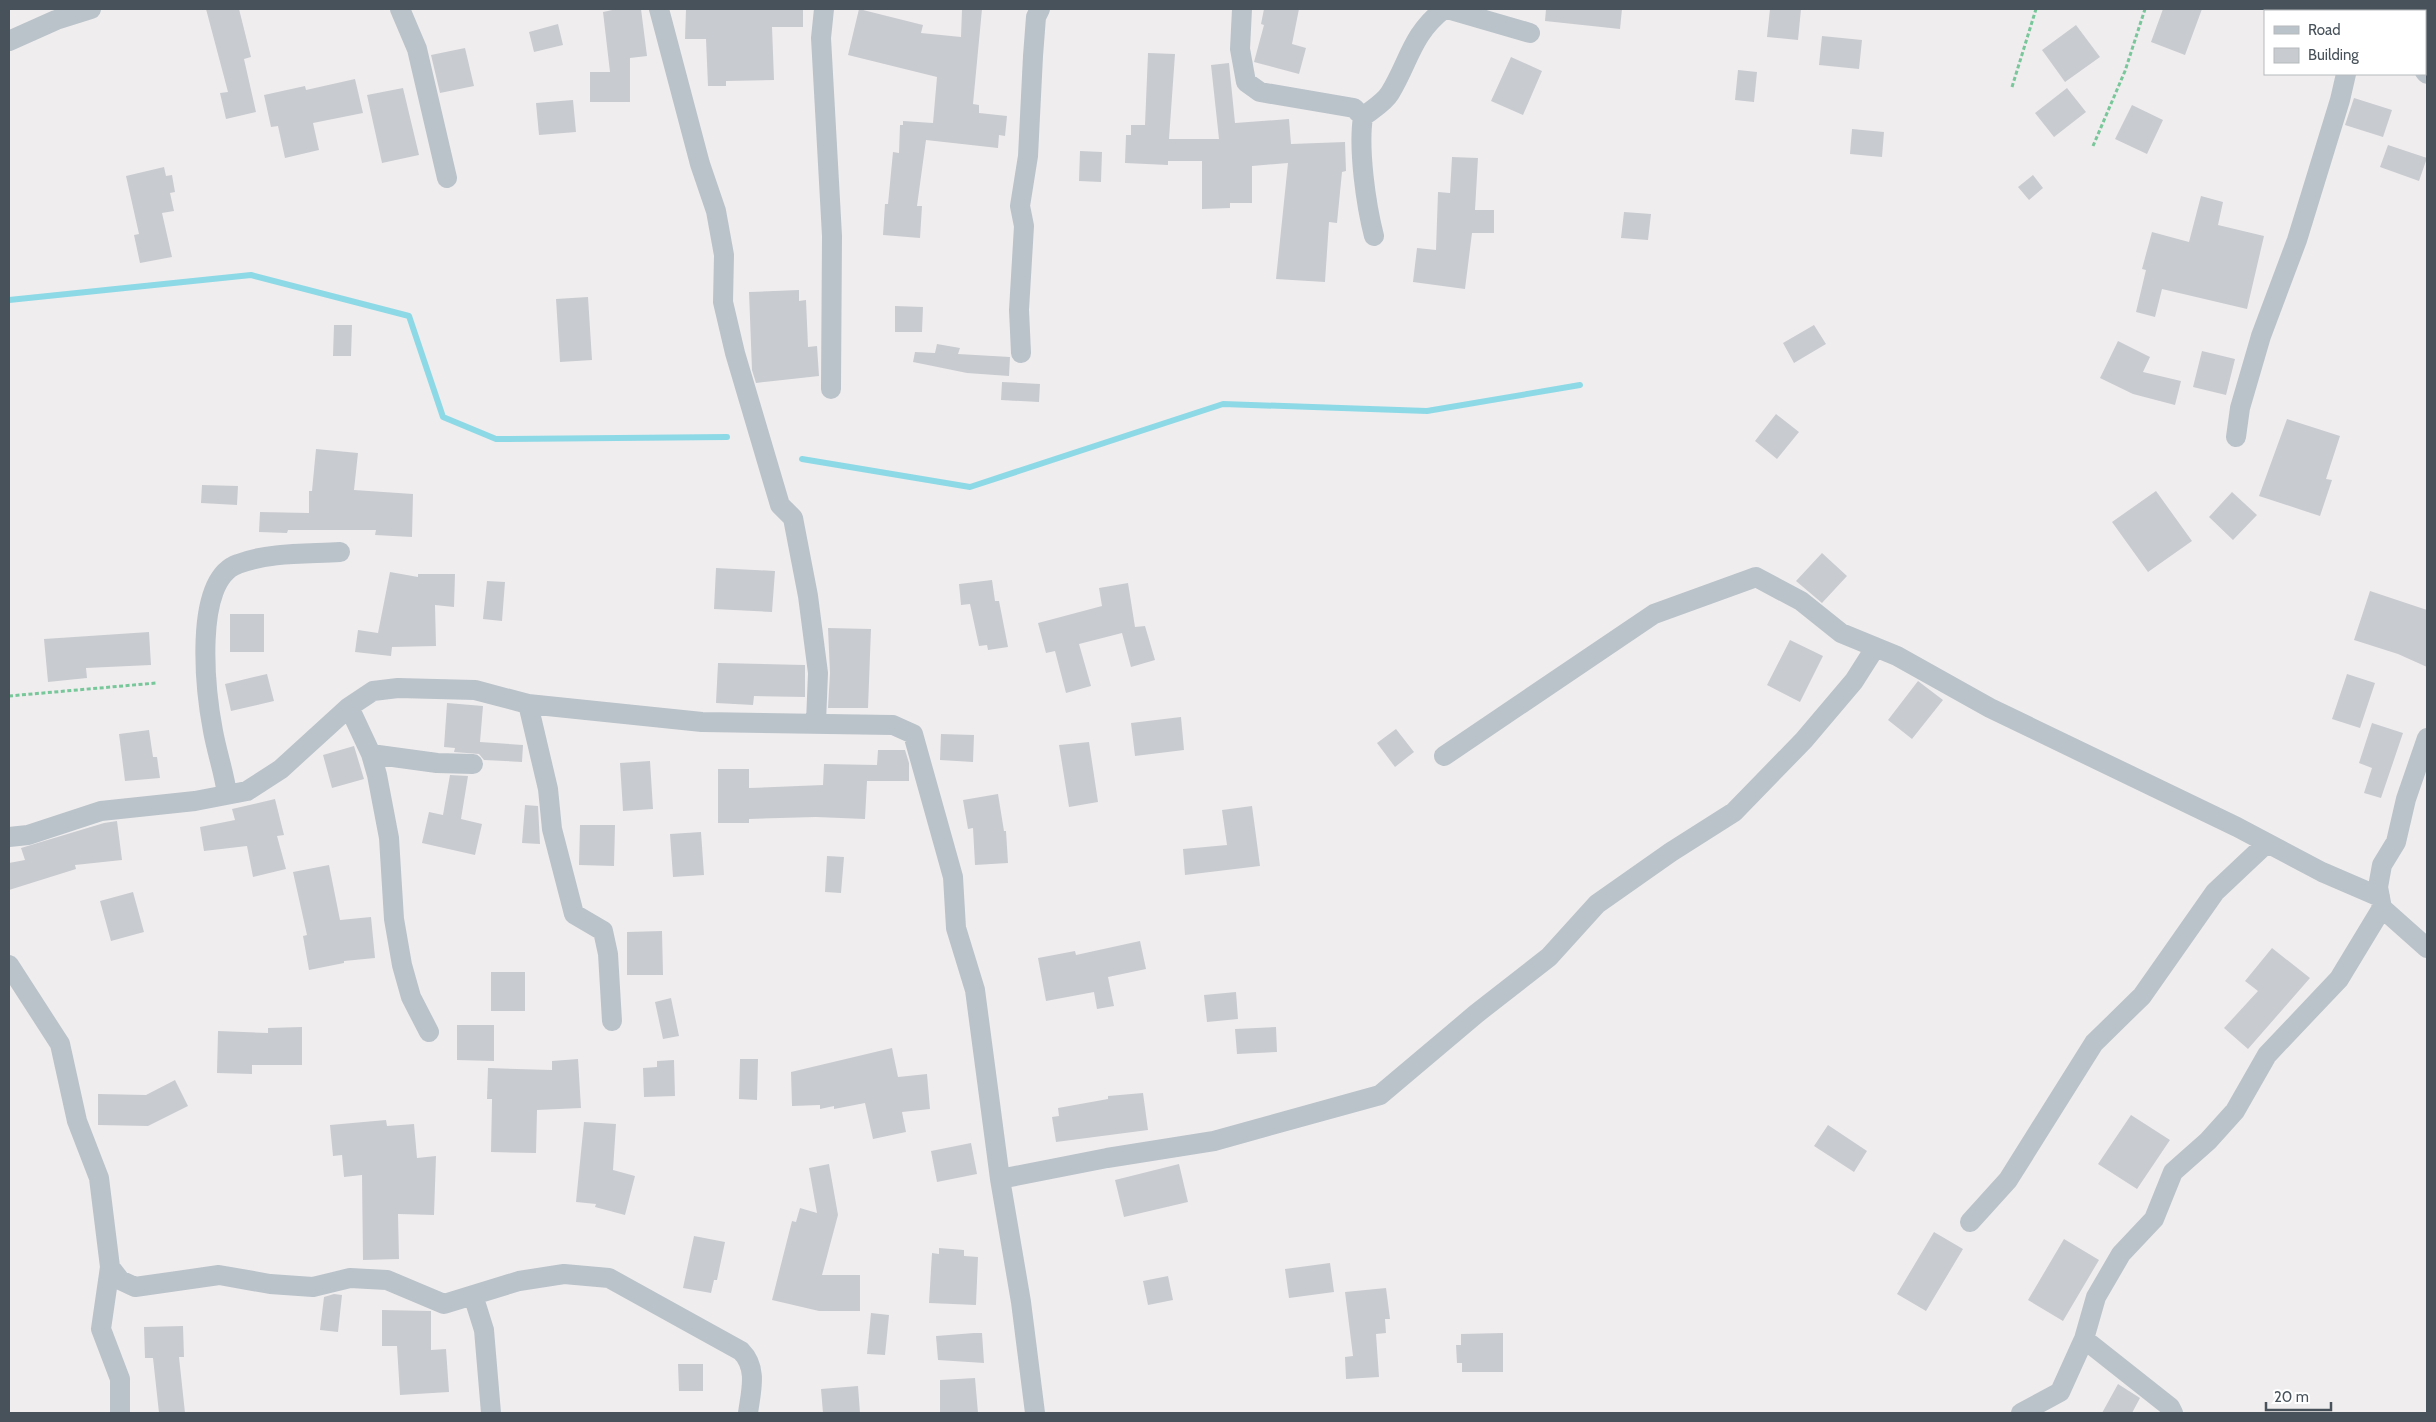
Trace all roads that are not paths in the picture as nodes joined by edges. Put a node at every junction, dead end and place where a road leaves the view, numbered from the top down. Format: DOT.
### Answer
graph roads {
  1 [pos="91,9"];
  2 [pos="400,9"];
  3 [pos="659,9"];
  4 [pos="824,9"];
  5 [pos="1040,9"];
  6 [pos="1242,9"];
  7 [pos="1445,9"];
  8 [pos="1530,33"];
  9 [pos="9,40"];
  10 [pos="2346,75"];
  11 [pos="1363,117"];
  12 [pos="447,178"];
  13 [pos="1374,236"];
  14 [pos="1021,353"];
  15 [pos="831,390"];
  16 [pos="2236,437"];
  17 [pos="340,552"];
  18 [pos="1875,648"];
  19 [pos="528,704"];
  20 [pos="349,707"];
  21 [pos="816,722"];
  22 [pos="2427,738"];
  23 [pos="371,754"];
  24 [pos="1444,756"];
  25 [pos="473,764"];
  26 [pos="227,794"];
  27 [pos="9,837"];
  28 [pos="2267,843"];
  29 [pos="2381,902"];
  30 [pos="2427,948"];
  31 [pos="9,965"];
  32 [pos="612,1022"];
  33 [pos="429,1032"];
  34 [pos="1000,1179"];
  35 [pos="1970,1222"];
  36 [pos="110,1267"];
  37 [pos="473,1295"];
  38 [pos="2084,1339"];
  39 [pos="120,1413"];
  40 [pos="491,1413"];
  41 [pos="748,1413"];
  42 [pos="1036,1413"];
  43 [pos="2021,1413"];
  44 [pos="2174,1413"];
  1 -- 9 [label="street"];
  2 -- 12 [label="street"];
  3 -- 21 [label="street"];
  4 -- 15 [label="street"];
  5 -- 14 [label="street"];
  6 -- 11 [label="street"];
  7 -- 8 [label="street"];
  7 -- 11 [label="street"];
  10 -- 16 [label="street"];
  11 -- 13 [label="street"];
  17 -- 26 [label="street"];
  18 -- 24 [label="street"];
  18 -- 28 [label="street"];
  18 -- 34 [label="street"];
  19 -- 20 [label="street"];
  19 -- 21 [label="street"];
  19 -- 32 [label="street"];
  20 -- 23 [label="street"];
  20 -- 26 [label="street"];
  21 -- 34 [label="street"];
  22 -- 29 [label="street"];
  23 -- 25 [label="street"];
  23 -- 33 [label="street"];
  26 -- 27 [label="street"];
  28 -- 29 [label="street"];
  28 -- 35 [label="street"];
  29 -- 30 [label="street"];
  29 -- 38 [label="street"];
  31 -- 36 [label="street"];
  34 -- 42 [label="street"];
  36 -- 37 [label="street"];
  36 -- 39 [label="street"];
  37 -- 40 [label="street"];
  37 -- 41 [label="street"];
  38 -- 43 [label="street"];
  38 -- 44 [label="street"];
}
